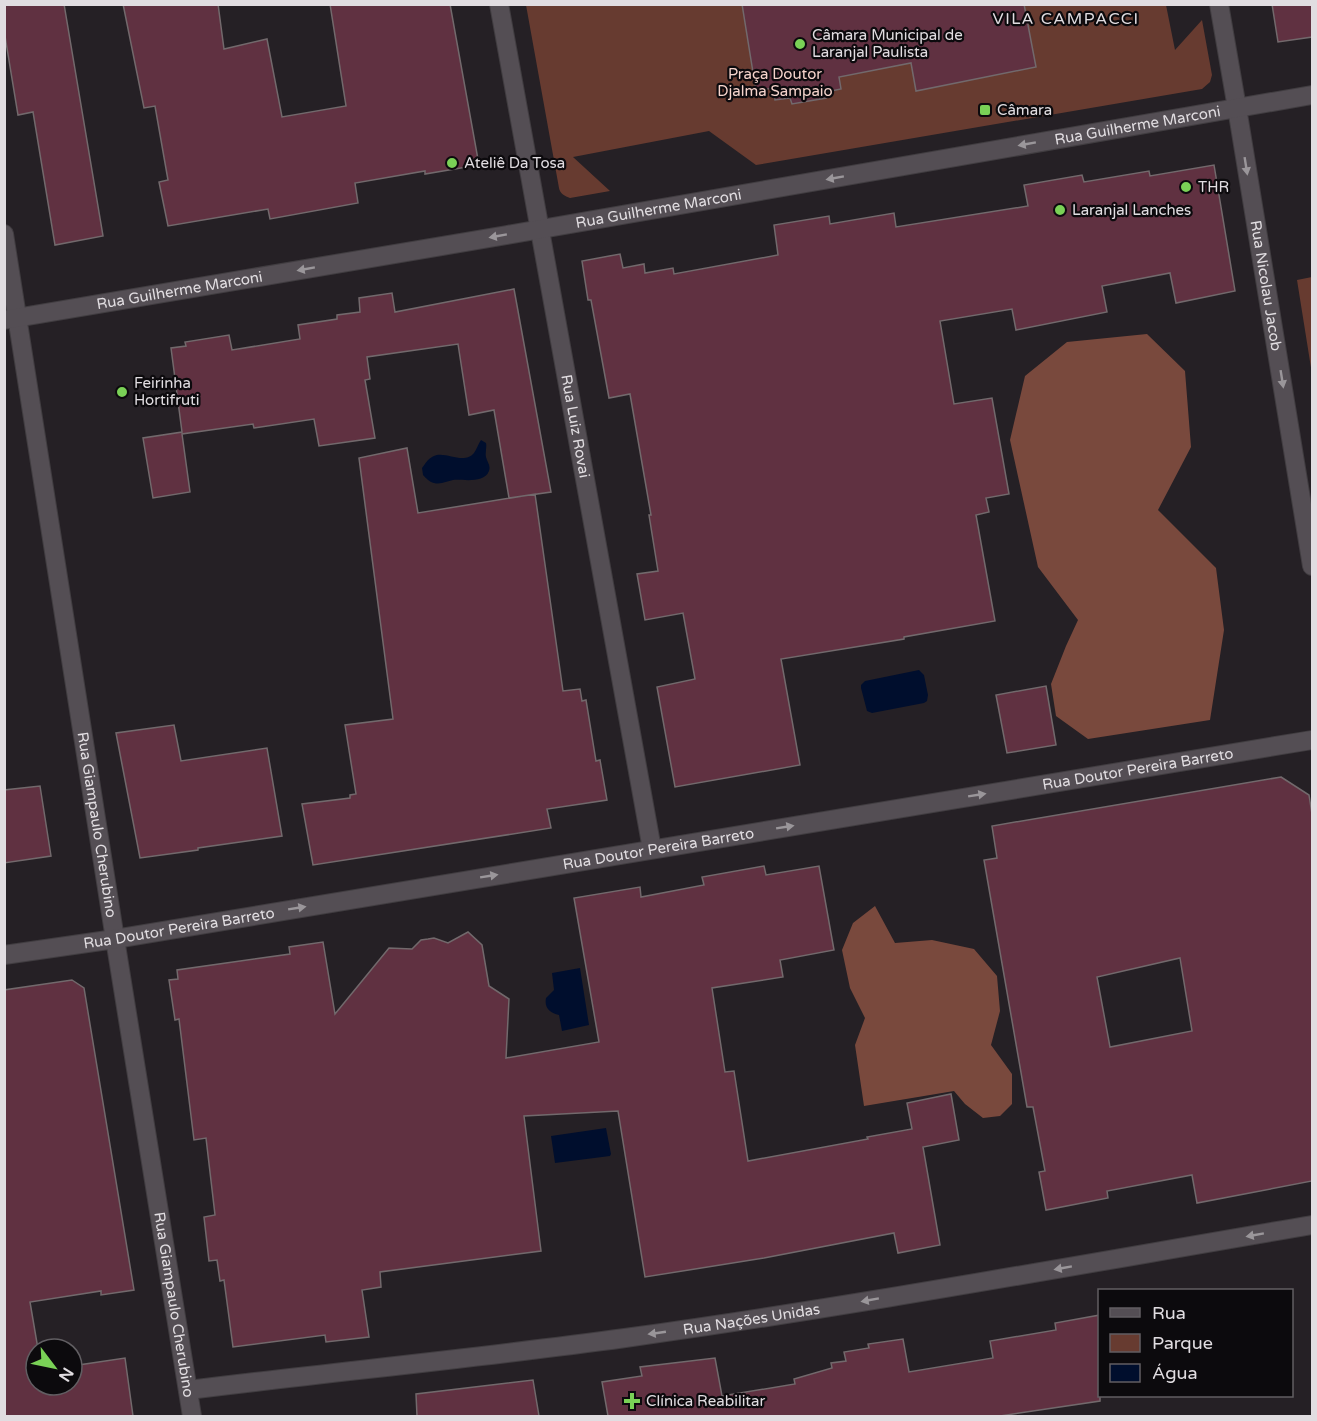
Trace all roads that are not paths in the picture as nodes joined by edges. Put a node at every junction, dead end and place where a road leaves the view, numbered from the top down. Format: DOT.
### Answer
graph roads {
  1 [pos="499,4"];
  2 [pos="1219,4"];
  3 [pos="1312,95"];
  4 [pos="1237,108"];
  5 [pos="539,229"];
  6 [pos="4,234"];
  7 [pos="11,319"];
  8 [pos="1312,566"];
  9 [pos="1312,740"];
  10 [pos="652,849"];
  11 [pos="115,939"];
  12 [pos="4,956"];
  13 [pos="1312,1225"];
  14 [pos="188,1390"];
  15 [pos="192,1416"];
  1 -- 5 [label="street, Rua Luiz Rovai"];
  2 -- 4 [label="street, Rua Nicolau Jacob"];
  3 -- 4 [label="street, Rua Guilherme Marconi"];
  4 -- 5 [label="street, Rua Guilherme Marconi, one-way"];
  4 -- 8 [label="street, Rua Nicolau Jacob, one-way"];
  5 -- 7 [label="street, Rua Guilherme Marconi, one-way"];
  5 -- 10 [label="street, Rua Luiz Rovai"];
  6 -- 7 [label="street, Rua Giampaulo Cherubino"];
  7 -- 11 [label="street, Rua Giampaulo Cherubino"];
  10 -- 9 [label="street, Rua Doutor Pereira Barreto, one-way"];
  11 -- 10 [label="street, Rua Doutor Pereira Barreto, one-way"];
  11 -- 12 [label="street, Rua Doutor Pereira Barreto"];
  11 -- 14 [label="street, Rua Giampaulo Cherubino"];
  13 -- 14 [label="street, Rua Nações Unidas, one-way"];
  14 -- 15 [label="street, Rua Giampaulo Cherubino"];
}
